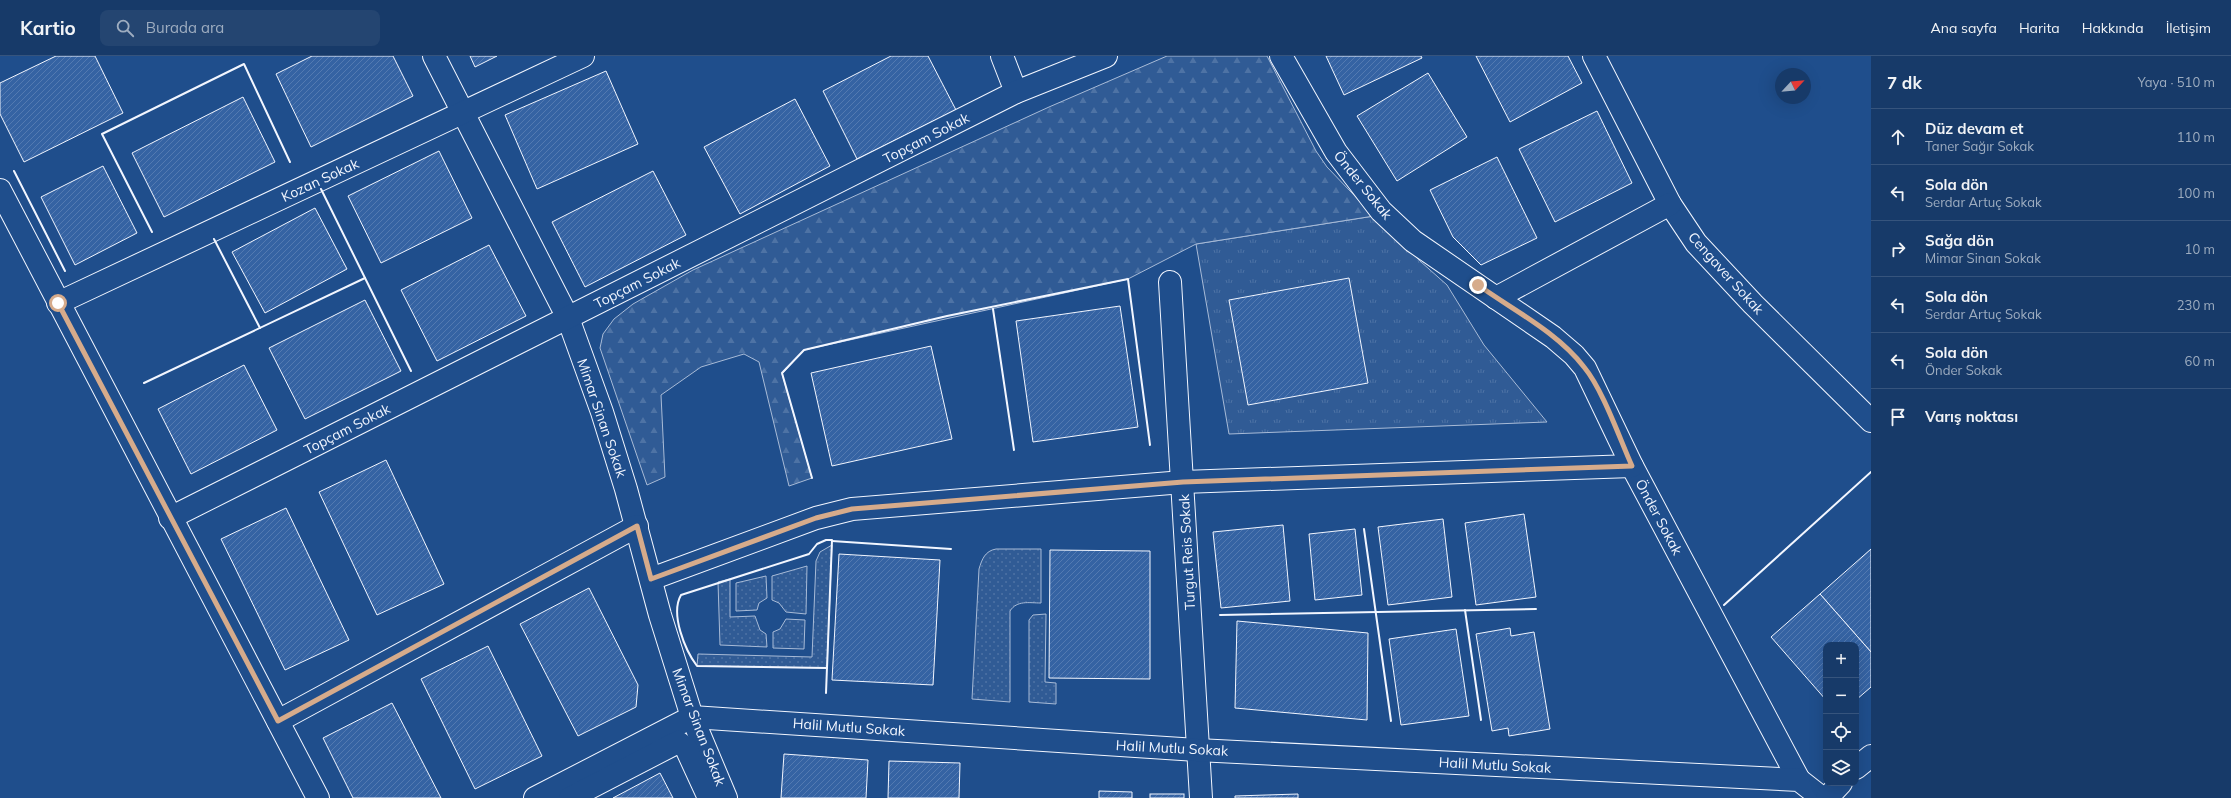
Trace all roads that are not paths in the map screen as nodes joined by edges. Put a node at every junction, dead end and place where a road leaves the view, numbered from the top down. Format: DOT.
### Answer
graph roads {
  1 [pos="434,56"];
  2 [pos="583,56"];
  3 [pos="1002,56"];
  4 [pos="1106,56"];
  5 [pos="1281,56"];
  6 [pos="1594,56"];
  7 [pos="1016,92"];
  8 [pos="463,112"];
  9 [pos="0,190"];
  10 [pos="1670,204"];
  11 [pos="1170,282"];
  12 [pos="1496,298"];
  13 [pos="58,303"];
  14 [pos="568,318"];
  15 [pos="1871,421"];
  16 [pos="1632,466"];
  17 [pos="1183,482"];
  18 [pos="170,518"];
  19 [pos="637,526"];
  20 [pos="651,579"];
  21 [pos="692,717"];
  22 [pos="278,721"];
  23 [pos="1197,750"];
  24 [pos="1871,756"];
  25 [pos="1859,766"];
  26 [pos="1799,780"];
  27 [pos="1838,786"];
  28 [pos="318,798"];
  29 [pos="535,798"];
  30 [pos="570,798"];
  31 [pos="709,798"];
  32 [pos="726,798"];
  33 [pos="1201,798"];
  34 [pos="1822,798"];
  35 [pos="1827,798"];
  1 -- 8 [label="street, Mimar Sinan Sokak"];
  2 -- 8 [label="street, Kozan Sokak"];
  3 -- 7 [label="street"];
  4 -- 7 [label="street, Topçam Sokak"];
  5 -- 12 [label="street, Önder Sokak"];
  6 -- 10 [label="street, Cengaver Sokak"];
  7 -- 14 [label="street, Topçam Sokak"];
  8 -- 13 [label="street, Kozan Sokak"];
  8 -- 14 [label="street, Mimar Sinan Sokak"];
  9 -- 13 [label="street"];
  10 -- 12 [label="street"];
  10 -- 15 [label="street, Cengaver Sokak"];
  11 -- 17 [label="street, Turgut Reis Sokak"];
  12 -- 16 [label="street, Önder Sokak"];
  13 -- 18 [label="street"];
  14 -- 18 [label="street, Topçam Sokak"];
  14 -- 19 [label="street, Mimar Sinan Sokak"];
  16 -- 17 [label="street"];
  16 -- 26 [label="street, Önder Sokak"];
  17 -- 20 [label="street"];
  17 -- 23 [label="street, Turgut Reis Sokak"];
  18 -- 22 [label="street"];
  19 -- 20 [label="street, Mimar Sinan Sokak"];
  19 -- 22 [label="street"];
  20 -- 21 [label="street, Mimar Sinan Sokak"];
  21 -- 23 [label="street, Halil Mutlu Sokak"];
  21 -- 29 [label="street"];
  21 -- 32 [label="street, Mimar Sinan Sokak"];
  22 -- 28 [label="street"];
  23 -- 26 [label="street, Halil Mutlu Sokak"];
  23 -- 33 [label="street, Turgut Reis Sokak"];
  24 -- 25 [label="street"];
  26 -- 34 [label="street"];
  27 -- 35 [label="street"];
  30 -- 31 [label="street"];
}
